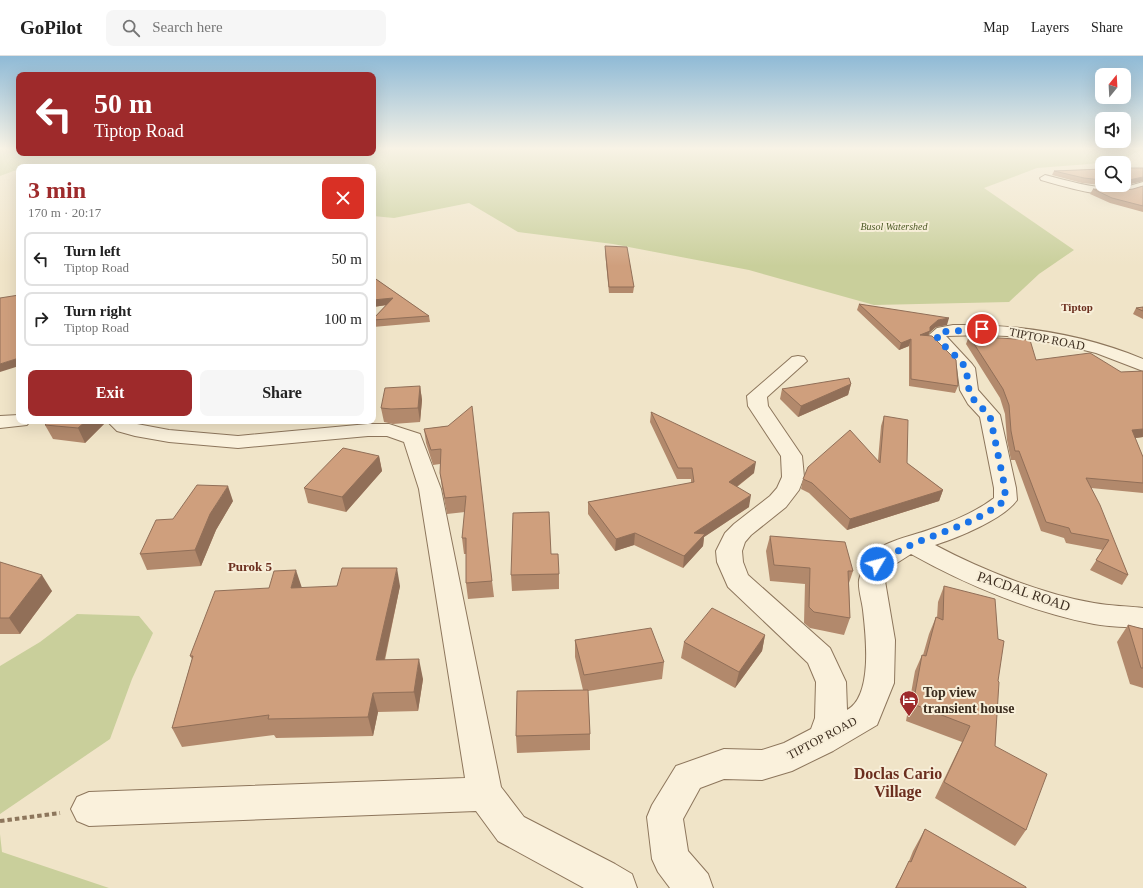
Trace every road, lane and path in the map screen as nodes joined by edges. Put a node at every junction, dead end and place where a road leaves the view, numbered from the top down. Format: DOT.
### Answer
graph roads {
  1 [pos="1092,188"];
  2 [pos="1136,188"];
  3 [pos="798,361"];
  4 [pos="1143,366"];
  5 [pos="16,421"];
  6 [pos="0,422"];
  7 [pos="120,424"];
  8 [pos="912,543"];
  9 [pos="1143,618"];
  10 [pos="822,741"];
  11 [pos="485,794"];
  12 [pos="89,809"];
  13 [pos="0,821"];
  14 [pos="618,888"];
  15 [pos="694,888"];
  1 -- 2 [label="street"];
  3 -- 10 [label="street"];
  4 -- 8 [label="street, TIPTOP ROAD"];
  5 -- 6 [label="street"];
  7 -- 11 [label="street"];
  8 -- 9 [label="street, PACDAL ROAD"];
  8 -- 10 [label="street, TIPTOP ROAD"];
  10 -- 15 [label="street, TIPTOP ROAD"];
  11 -- 12 [label="street"];
  11 -- 14 [label="street"];
  12 -- 13 [label="path"];
}
